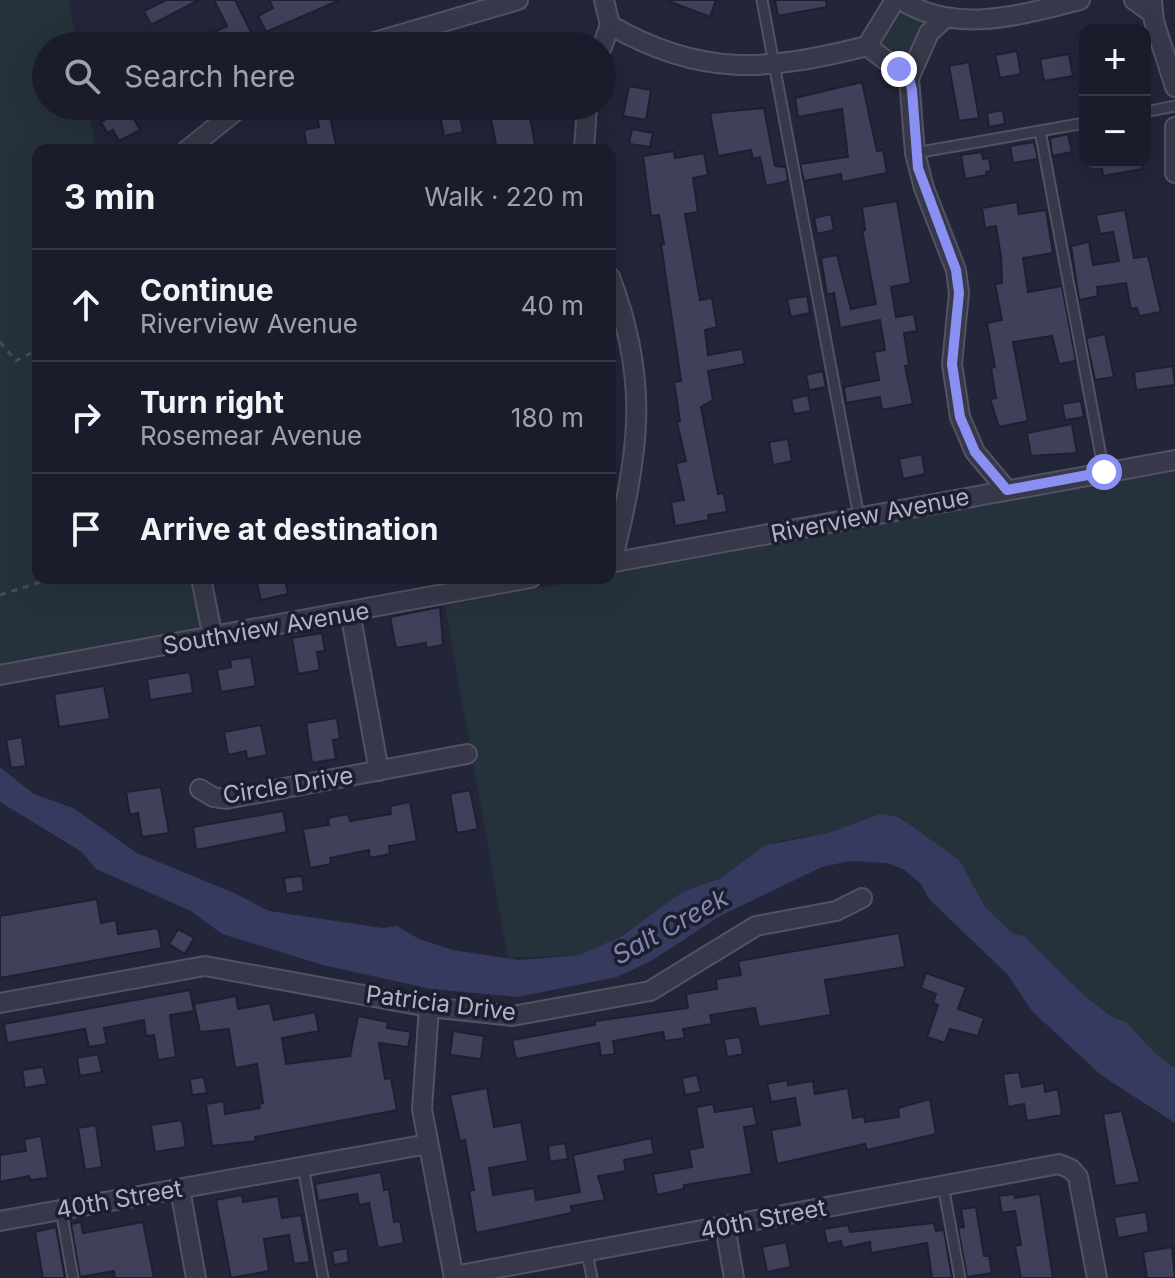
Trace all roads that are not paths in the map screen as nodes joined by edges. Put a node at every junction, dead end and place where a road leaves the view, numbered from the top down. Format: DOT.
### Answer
graph roads {
  1 [pos="518,0"];
  2 [pos="604,0"];
  3 [pos="762,0"];
  4 [pos="895,0"];
  5 [pos="901,0"];
  6 [pos="1080,0"];
  7 [pos="1134,0"];
  8 [pos="1152,6"];
  9 [pos="943,20"];
  10 [pos="610,25"];
  11 [pos="409,32"];
  12 [pos="607,32"];
  13 [pos="867,46"];
  14 [pos="774,64"];
  15 [pos="909,78"];
  16 [pos="1175,83"];
  17 [pos="1175,106"];
  18 [pos="1151,111"];
  19 [pos="224,120"];
  20 [pos="586,120"];
  21 [pos="1079,124"];
  22 [pos="1175,127"];
  23 [pos="1040,131"];
  24 [pos="194,144"];
  25 [pos="584,144"];
  26 [pos="915,153"];
  27 [pos="1175,173"];
  28 [pos="616,297"];
  29 [pos="1175,460"];
  30 [pos="1104,472"];
  31 [pos="1007,490"];
  32 [pos="859,517"];
  33 [pos="616,542"];
  34 [pos="616,562"];
  35 [pos="202,584"];
  36 [pos="499,584"];
  37 [pos="350,612"];
  38 [pos="213,638"];
  39 [pos="0,675"];
  40 [pos="467,754"];
  41 [pos="379,771"];
  42 [pos="200,789"];
  43 [pos="862,898"];
  44 [pos="0,1003"];
  45 [pos="429,1007"];
  46 [pos="428,1144"];
  47 [pos="303,1166"];
  48 [pos="943,1185"];
  49 [pos="180,1189"];
  50 [pos="61,1210"];
  51 [pos="0,1221"];
  52 [pos="725,1226"];
  53 [pos="587,1252"];
  54 [pos="454,1277"];
  55 [pos="73,1278"];
  56 [pos="196,1278"];
  57 [pos="323,1278"];
  58 [pos="592,1278"];
  59 [pos="734,1278"];
  60 [pos="960,1278"];
  61 [pos="1097,1278"];
  1 -- 11 [label="street"];
  2 -- 10 [label="street"];
  3 -- 14 [label="lane"];
  4 -- 13 [label="street"];
  5 -- 9 [label="street"];
  6 -- 9 [label="street"];
  7 -- 8 [label="street"];
  8 -- 16 [label="street"];
  9 -- 15 [label="street"];
  10 -- 12 [label="street"];
  10 -- 14 [label="street"];
  13 -- 14 [label="street"];
  13 -- 15 [label="street"];
  14 -- 32 [label="lane"];
  15 -- 26 [label="street"];
  17 -- 18 [label="lane"];
  19 -- 24 [label="street"];
  20 -- 25 [label="street"];
  21 -- 23 [label="lane"];
  22 -- 27 [label="street"];
  23 -- 26 [label="lane"];
  23 -- 30 [label="lane"];
  26 -- 31 [label="street"];
  28 -- 33 [label="street"];
  29 -- 30 [label="street, Riverview Avenue"];
  30 -- 31 [label="street, Riverview Avenue"];
  31 -- 32 [label="street, Riverview Avenue"];
  32 -- 34 [label="street, Riverview Avenue"];
  35 -- 38 [label="street"];
  36 -- 37 [label="street, Southview Avenue"];
  37 -- 38 [label="street, Southview Avenue"];
  37 -- 41 [label="street, Circle Drive"];
  38 -- 39 [label="street, Southview Avenue"];
  40 -- 41 [label="street, Circle Drive"];
  41 -- 42 [label="street, Circle Drive"];
  43 -- 45 [label="street, Patricia Drive"];
  44 -- 45 [label="street, Patricia Drive"];
  45 -- 46 [label="street"];
  46 -- 47 [label="street, 40th Street"];
  46 -- 54 [label="street"];
  47 -- 49 [label="street, 40th Street"];
  47 -- 57 [label="lane"];
  48 -- 52 [label="street, 40th Street"];
  48 -- 60 [label="lane"];
  48 -- 61 [label="street, 40th Street"];
  49 -- 50 [label="street, 40th Street"];
  49 -- 56 [label="street"];
  50 -- 51 [label="street, 40th Street"];
  50 -- 55 [label="lane"];
  52 -- 53 [label="street, 40th Street"];
  52 -- 59 [label="street"];
  53 -- 54 [label="street, 40th Street"];
  53 -- 58 [label="lane"];
}
